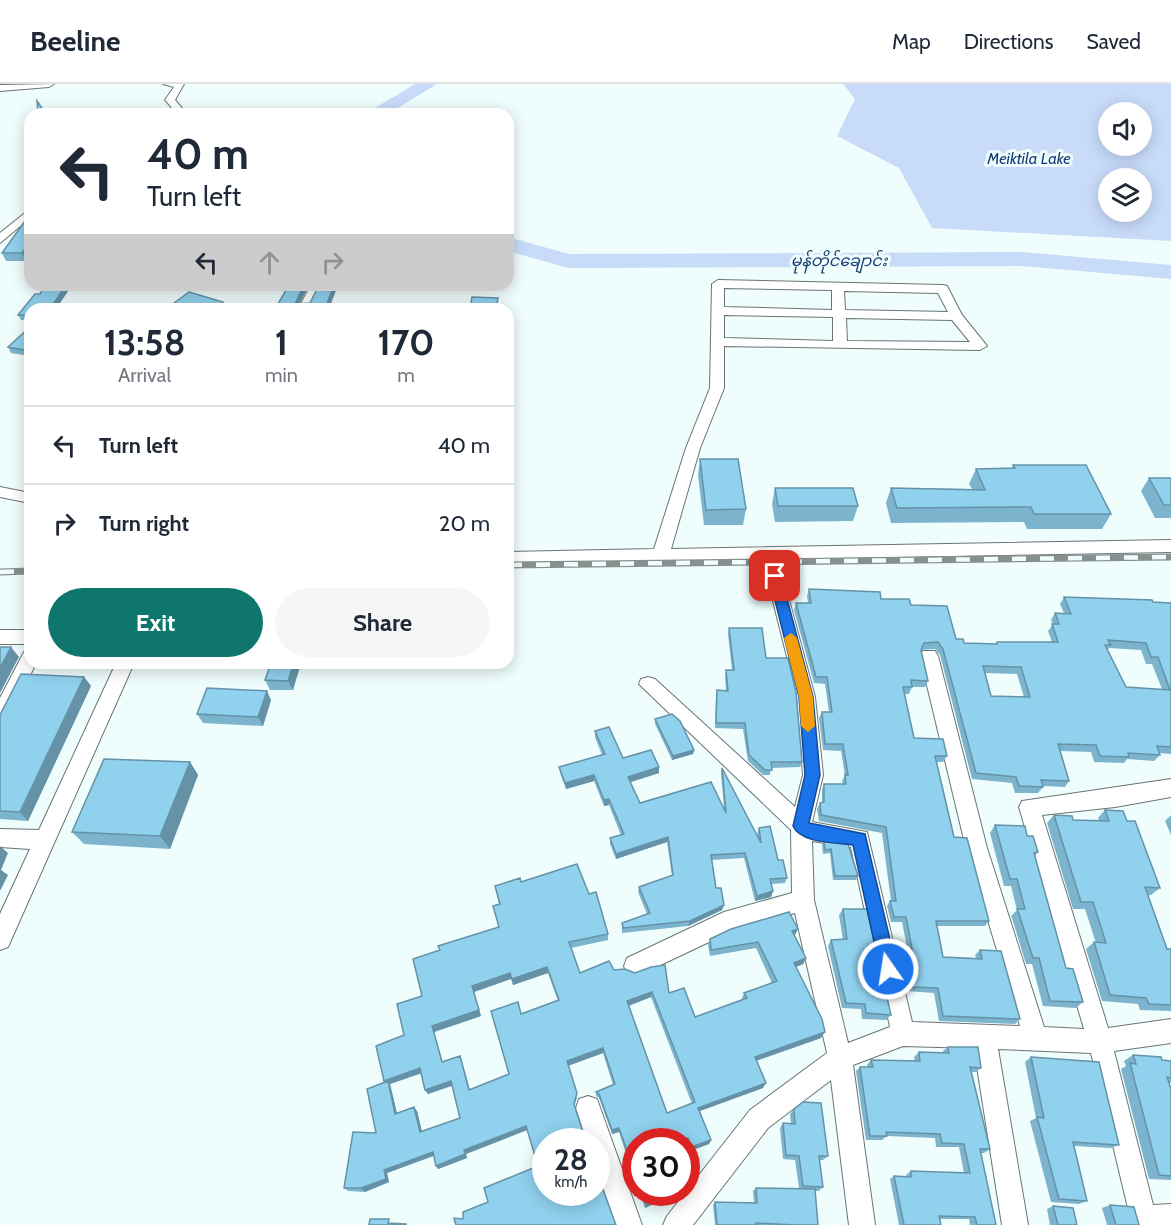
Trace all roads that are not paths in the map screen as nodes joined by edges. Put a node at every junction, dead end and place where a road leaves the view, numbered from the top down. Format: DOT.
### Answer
graph roads {
  1 [pos="49,84"];
  2 [pos="168,84"];
  3 [pos="0,88"];
  4 [pos="177,108"];
  5 [pos="24,217"];
  6 [pos="0,239"];
  7 [pos="838,286"];
  8 [pos="718,311"];
  9 [pos="839,315"];
  10 [pos="956,316"];
  11 [pos="718,342"];
  12 [pos="840,345"];
  13 [pos="0,492"];
  14 [pos="24,497"];
  15 [pos="1171,546"];
  16 [pos="661,554"];
  17 [pos="514,558"];
  18 [pos="775,576"];
  19 [pos="0,637"];
  20 [pos="24,637"];
  21 [pos="929,656"];
  22 [pos="24,669"];
  23 [pos="122,669"];
  24 [pos="648,684"];
  25 [pos="0,717"];
  26 [pos="1171,788"];
  27 [pos="801,826"];
  28 [pos="0,838"];
  29 [pos="45,840"];
  30 [pos="803,900"];
  31 [pos="0,939"];
  32 [pos="635,966"];
  33 [pos="1171,1031"];
  34 [pos="903,1034"];
  35 [pos="984,1036"];
  36 [pos="1036,1038"];
  37 [pos="1100,1041"];
  38 [pos="840,1058"];
  39 [pos="588,1108"];
  40 [pos="1171,1217"];
  41 [pos="629,1225"];
  42 [pos="676,1225"];
  43 [pos="862,1225"];
  44 [pos="1015,1225"];
  1 -- 3 [label="street"];
  2 -- 4 [label="street"];
  5 -- 6 [label="street"];
  7 -- 8 [label="street"];
  7 -- 9 [label="street"];
  7 -- 10 [label="street"];
  8 -- 9 [label="street"];
  8 -- 11 [label="street"];
  9 -- 10 [label="street"];
  9 -- 12 [label="street"];
  10 -- 12 [label="street"];
  11 -- 12 [label="street"];
  11 -- 16 [label="street"];
  13 -- 14 [label="street"];
  15 -- 16 [label="street"];
  16 -- 17 [label="street"];
  18 -- 27 [label="street"];
  19 -- 20 [label="street"];
  21 -- 36 [label="street"];
  22 -- 25 [label="street"];
  23 -- 29 [label="street"];
  24 -- 27 [label="street"];
  26 -- 37 [label="street"];
  27 -- 30 [label="street"];
  27 -- 34 [label="street"];
  28 -- 29 [label="street"];
  29 -- 31 [label="street"];
  30 -- 32 [label="street"];
  30 -- 38 [label="street"];
  33 -- 37 [label="street"];
  34 -- 35 [label="street"];
  34 -- 38 [label="street"];
  35 -- 36 [label="street"];
  35 -- 44 [label="street"];
  36 -- 37 [label="street"];
  37 -- 40 [label="street"];
  38 -- 42 [label="street"];
  38 -- 43 [label="street"];
  39 -- 41 [label="street"];
}
